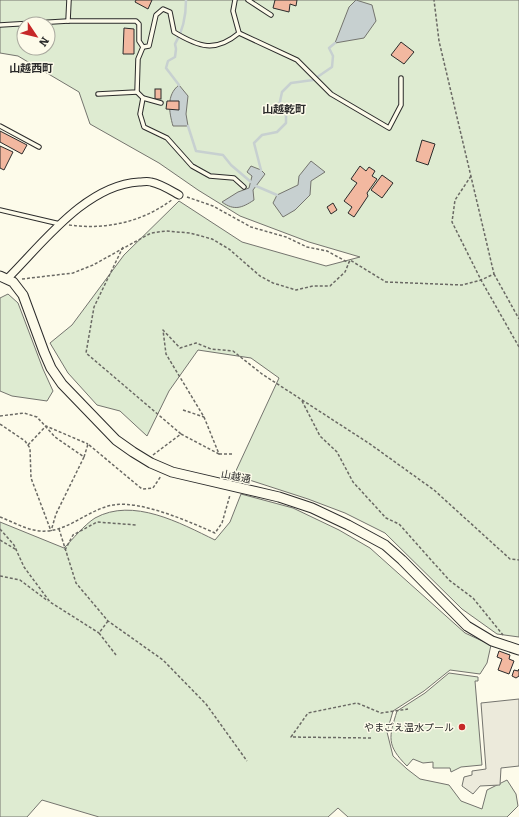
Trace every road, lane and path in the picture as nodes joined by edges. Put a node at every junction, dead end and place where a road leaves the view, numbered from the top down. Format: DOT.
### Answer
graph roads {
  1 [pos="69,0"];
  2 [pos="235,0"];
  3 [pos="248,0"];
  4 [pos="434,0"];
  5 [pos="271,15"];
  6 [pos="68,21"];
  7 [pos="0,25"];
  8 [pos="239,33"];
  9 [pos="143,47"];
  10 [pos="401,78"];
  11 [pos="137,92"];
  12 [pos="98,94"];
  13 [pos="143,98"];
  14 [pos="160,103"];
  15 [pos="0,126"];
  16 [pos="39,147"];
  17 [pos="471,176"];
  18 [pos="244,187"];
  19 [pos="179,195"];
  20 [pos="0,210"];
  21 [pos="61,224"];
  22 [pos="123,247"];
  23 [pos="349,263"];
  24 [pos="494,274"];
  25 [pos="7,279"];
  26 [pos="481,280"];
  27 [pos="519,319"];
  28 [pos="519,346"];
  29 [pos="301,400"];
  30 [pos="183,410"];
  31 [pos="0,416"];
  32 [pos="204,417"];
  33 [pos="0,424"];
  34 [pos="46,426"];
  35 [pos="181,434"];
  36 [pos="88,444"];
  37 [pos="28,445"];
  38 [pos="219,454"];
  39 [pos="234,454"];
  40 [pos="84,457"];
  41 [pos="146,460"];
  42 [pos="165,469"];
  43 [pos="233,487"];
  44 [pos="0,517"];
  45 [pos="137,525"];
  46 [pos="0,529"];
  47 [pos="58,529"];
  48 [pos="51,531"];
  49 [pos="0,540"];
  50 [pos="15,548"];
  51 [pos="65,550"];
  52 [pos="519,560"];
  53 [pos="0,576"];
  54 [pos="50,602"];
  55 [pos="108,621"];
  56 [pos="99,633"];
  57 [pos="504,637"];
  58 [pos="519,650"];
  59 [pos="116,655"];
  60 [pos="408,709"];
  61 [pos="371,738"];
  62 [pos="247,761"];
  1 -- 6 [label="lane"];
  2 -- 8 [label="lane"];
  3 -- 5 [label="lane"];
  4 -- 17 [label="path"];
  6 -- 7 [label="lane"];
  6 -- 9 [label="lane"];
  8 -- 9 [label="lane"];
  8 -- 10 [label="lane"];
  9 -- 11 [label="lane"];
  11 -- 12 [label="lane"];
  11 -- 13 [label="lane"];
  13 -- 14 [label="lane"];
  13 -- 18 [label="lane"];
  15 -- 16 [label="lane"];
  17 -- 24 [label="path"];
  17 -- 26 [label="path"];
  19 -- 21 [label="path"];
  19 -- 21 [label="street"];
  19 -- 23 [label="path"];
  20 -- 21 [label="lane"];
  21 -- 25 [label="street"];
  22 -- 23 [label="path"];
  22 -- 25 [label="path"];
  22 -- 35 [label="path"];
  23 -- 26 [label="path"];
  24 -- 26 [label="path"];
  24 -- 27 [label="path"];
  25 -- 41 [label="street, 山越通"];
  26 -- 28 [label="path"];
  29 -- 32 [label="path"];
  29 -- 52 [label="path"];
  29 -- 57 [label="path"];
  30 -- 32 [label="path"];
  31 -- 34 [label="path"];
  32 -- 38 [label="path"];
  33 -- 37 [label="path"];
  34 -- 36 [label="path"];
  34 -- 37 [label="path"];
  34 -- 40 [label="path"];
  35 -- 38 [label="path"];
  35 -- 41 [label="path"];
  36 -- 40 [label="path"];
  36 -- 42 [label="path"];
  37 -- 48 [label="path"];
  38 -- 39 [label="path"];
  40 -- 48 [label="path"];
  41 -- 42 [label="street, 山越通"];
  42 -- 43 [label="street, 山越通"];
  43 -- 47 [label="path"];
  43 -- 58 [label="street, 山越通"];
  44 -- 48 [label="path"];
  45 -- 51 [label="path"];
  46 -- 50 [label="path"];
  47 -- 48 [label="path"];
  47 -- 51 [label="path"];
  49 -- 50 [label="path"];
  50 -- 54 [label="path"];
  51 -- 55 [label="path"];
  53 -- 54 [label="path"];
  54 -- 56 [label="path"];
  55 -- 56 [label="path"];
  55 -- 62 [label="path"];
  56 -- 59 [label="path"];
  60 -- 61 [label="path"];
}
